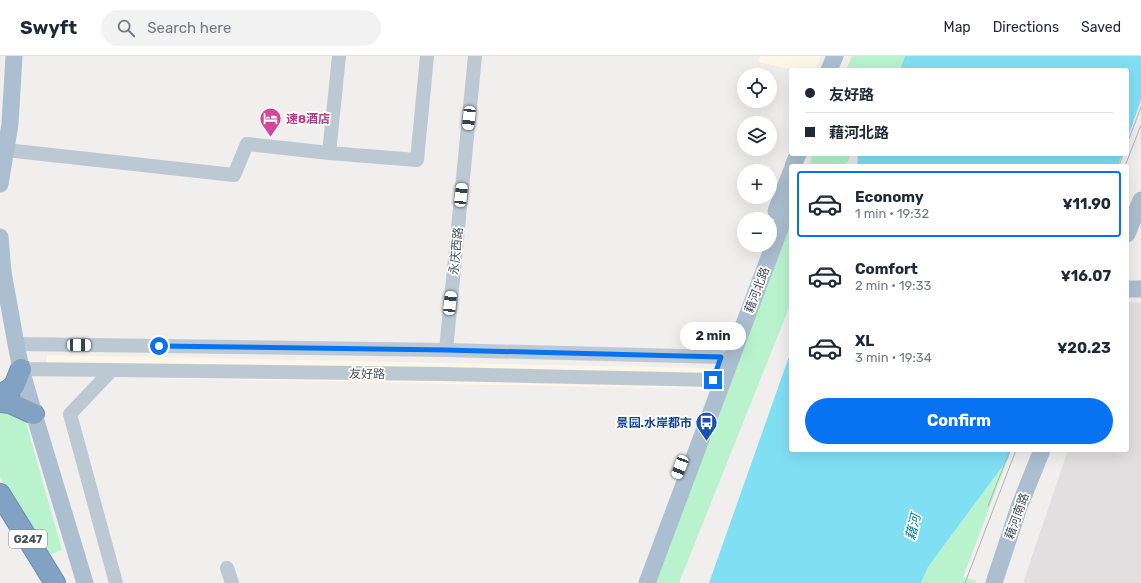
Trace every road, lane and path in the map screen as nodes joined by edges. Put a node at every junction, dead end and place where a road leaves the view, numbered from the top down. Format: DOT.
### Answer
graph roads {
  1 [pos="14,56"];
  2 [pos="339,56"];
  3 [pos="427,56"];
  4 [pos="475,56"];
  5 [pos="834,56"];
  6 [pos="845,56"];
  7 [pos="830,68"];
  8 [pos="841,68"];
  9 [pos="6,150"];
  10 [pos="328,153"];
  11 [pos="789,177"];
  12 [pos="0,184"];
  13 [pos="1141,200"];
  14 [pos="789,204"];
  15 [pos="776,212"];
  16 [pos="1129,229"];
  17 [pos="0,238"];
  18 [pos="760,252"];
  19 [pos="1129,289"];
  20 [pos="1141,289"];
  21 [pos="16,344"];
  22 [pos="446,350"];
  23 [pos="721,357"];
  24 [pos="21,369"];
  25 [pos="111,371"];
  26 [pos="713,380"];
  27 [pos="0,396"];
  28 [pos="0,402"];
  29 [pos="34,414"];
  30 [pos="1041,452"];
  31 [pos="0,494"];
  32 [pos="0,513"];
  33 [pos="227,568"];
  34 [pos="42,583"];
  35 [pos="55,583"];
  36 [pos="85,583"];
  37 [pos="116,583"];
  38 [pos="232,583"];
  39 [pos="637,583"];
  40 [pos="647,583"];
  41 [pos="994,583"];
  1 -- 9 [label="main road"];
  2 -- 10 [label="street"];
  3 -- 10 [label="street"];
  4 -- 22 [label="street, 永庆西路"];
  5 -- 7 [label="main road"];
  6 -- 8 [label="main road"];
  9 -- 10 [label="street"];
  9 -- 12 [label="main road"];
  11 -- 15 [label="main road"];
  13 -- 16 [label="main road"];
  14 -- 40 [label="main road, 藉河北路"];
  17 -- 21 [label="main road"];
  18 -- 23 [label="main road, 藉河北路"];
  19 -- 20 [label="main road"];
  21 -- 22 [label="street, 友好路"];
  21 -- 24 [label="main road"];
  22 -- 23 [label="street, 友好路"];
  23 -- 26 [label="main road, 藉河北路"];
  24 -- 25 [label="street, 友好路"];
  24 -- 27 [label="highway"];
  24 -- 29 [label="main road"];
  25 -- 26 [label="street, 友好路"];
  25 -- 37 [label="street"];
  26 -- 39 [label="main road, 藉河北路"];
  28 -- 29 [label="highway"];
  29 -- 36 [label="main road"];
  30 -- 41 [label="main road, 藉河南路"];
  31 -- 35 [label="highway, G247"];
  32 -- 34 [label="highway, G247"];
  33 -- 38 [label="street"];
}
